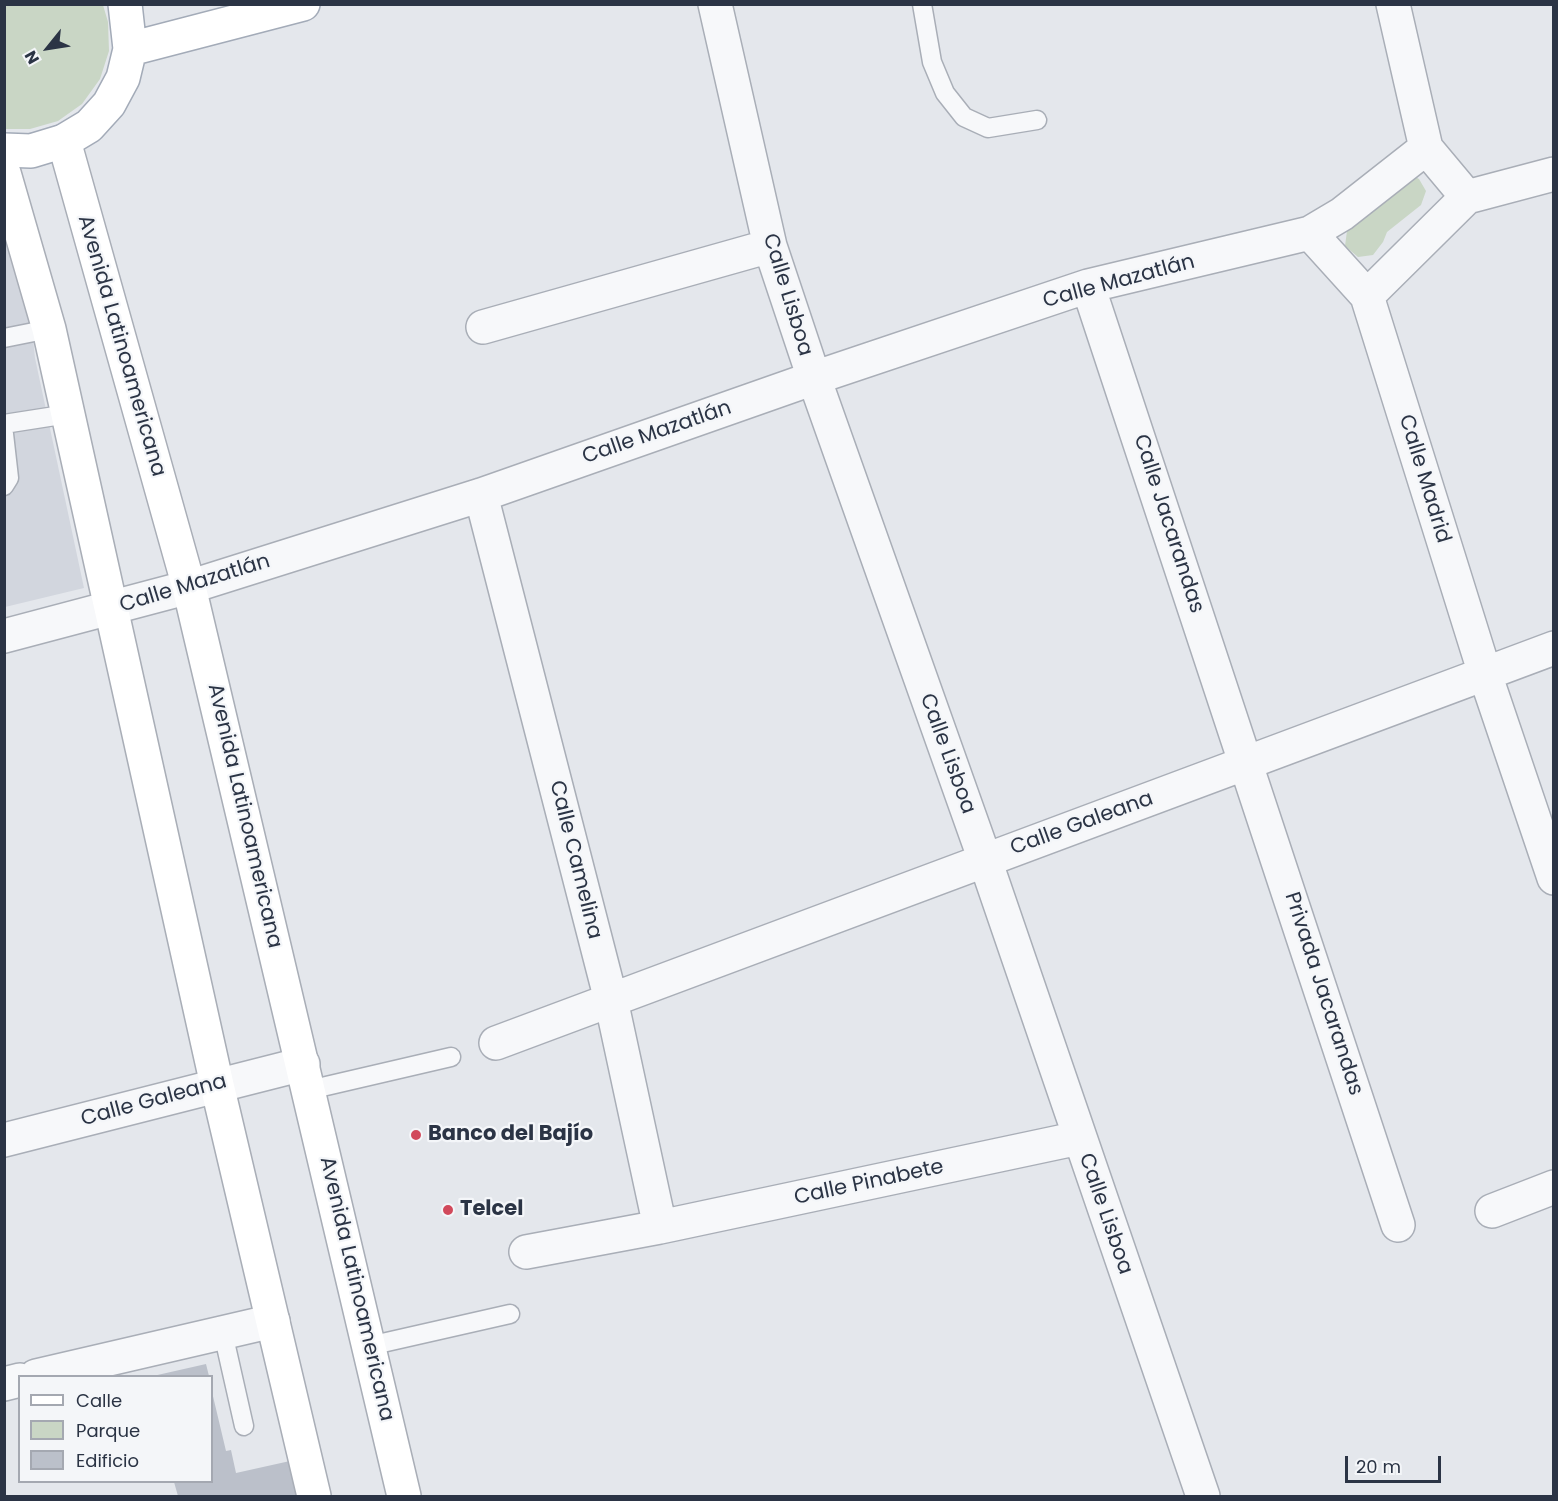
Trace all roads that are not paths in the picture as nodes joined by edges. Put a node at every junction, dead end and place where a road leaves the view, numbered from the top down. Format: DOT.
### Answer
graph roads {
  1 [pos="125,4"];
  2 [pos="303,4"];
  3 [pos="715,4"];
  4 [pos="921,4"];
  5 [pos="1393,4"];
  6 [pos="129,49"];
  7 [pos="1037,120"];
  8 [pos="64,141"];
  9 [pos="1426,148"];
  10 [pos="4,150"];
  11 [pos="4,173"];
  12 [pos="1554,174"];
  13 [pos="1467,197"];
  14 [pos="1310,233"];
  15 [pos="770,246"];
  16 [pos="1088,286"];
  17 [pos="1367,296"];
  18 [pos="483,327"];
  19 [pos="49,329"];
  20 [pos="4,338"];
  21 [pos="814,378"];
  22 [pos="68,414"];
  23 [pos="4,424"];
  24 [pos="4,434"];
  25 [pos="4,486"];
  26 [pos="481,495"];
  27 [pos="189,587"];
  28 [pos="111,610"];
  29 [pos="4,636"];
  30 [pos="1554,648"];
  31 [pos="1485,674"];
  32 [pos="1247,763"];
  33 [pos="985,860"];
  34 [pos="1554,878"];
  35 [pos="611,1000"];
  36 [pos="496,1043"];
  37 [pos="451,1057"];
  38 [pos="306,1077"];
  39 [pos="217,1085"];
  40 [pos="1079,1138"];
  41 [pos="4,1140"];
  42 [pos="1554,1187"];
  43 [pos="1492,1210"];
  44 [pos="1398,1225"];
  45 [pos="660,1227"];
  46 [pos="526,1252"];
  47 [pos="510,1314"];
  48 [pos="273,1321"];
  49 [pos="223,1332"];
  50 [pos="369,1346"];
  51 [pos="44,1375"];
  52 [pos="244,1426"];
  53 [pos="314,1497"];
  54 [pos="404,1497"];
  55 [pos="1203,1497"];
  1 -- 6 [label="main road"];
  2 -- 6 [label="main road"];
  3 -- 15 [label="street, Calle Lisboa"];
  4 -- 7 [label="lane"];
  5 -- 9 [label="street"];
  6 -- 8 [label="main road"];
  8 -- 10 [label="main road"];
  8 -- 27 [label="main road, Avenida Latinoamericana"];
  9 -- 13 [label="street"];
  9 -- 14 [label="street"];
  11 -- 19 [label="main road"];
  12 -- 13 [label="street"];
  13 -- 17 [label="street"];
  14 -- 16 [label="street, Calle Mazatlán"];
  14 -- 17 [label="street, Calle Madrid"];
  15 -- 18 [label="street"];
  15 -- 21 [label="street, Calle Lisboa"];
  16 -- 21 [label="street, Calle Mazatlán"];
  16 -- 32 [label="street, Calle Jacarandas"];
  17 -- 31 [label="street, Calle Madrid"];
  19 -- 20 [label="lane"];
  19 -- 22 [label="main road"];
  21 -- 26 [label="street, Calle Mazatlán"];
  21 -- 33 [label="street, Calle Lisboa"];
  22 -- 23 [label="lane"];
  22 -- 28 [label="main road"];
  24 -- 25 [label="lane"];
  26 -- 27 [label="street, Calle Mazatlán"];
  26 -- 35 [label="street, Calle Camelina"];
  27 -- 28 [label="street, Calle Mazatlán"];
  27 -- 38 [label="main road, Avenida Latinoamericana"];
  28 -- 29 [label="street, Calle Mazatlán"];
  28 -- 39 [label="main road"];
  30 -- 31 [label="street, Calle Galeana"];
  31 -- 32 [label="street, Calle Galeana"];
  31 -- 34 [label="street, Calle Madrid"];
  32 -- 33 [label="street, Calle Galeana"];
  32 -- 44 [label="street, Privada Jacarandas"];
  33 -- 35 [label="street, Calle Galeana"];
  33 -- 40 [label="street, Calle Lisboa"];
  35 -- 36 [label="street, Calle Galeana"];
  35 -- 45 [label="street, Calle Camelina"];
  37 -- 38 [label="lane"];
  38 -- 39 [label="street, Calle Galeana"];
  38 -- 50 [label="main road, Avenida Latinoamericana"];
  39 -- 41 [label="street, Calle Galeana"];
  39 -- 48 [label="main road"];
  40 -- 45 [label="street, Calle Pinabete"];
  40 -- 55 [label="street, Calle Lisboa"];
  42 -- 43 [label="street"];
  45 -- 46 [label="street, Calle Pinabete"];
  47 -- 50 [label="lane"];
  48 -- 49 [label="street"];
  48 -- 53 [label="main road"];
  49 -- 51 [label="street"];
  49 -- 52 [label="lane"];
  50 -- 54 [label="main road, Avenida Latinoamericana"];
}
